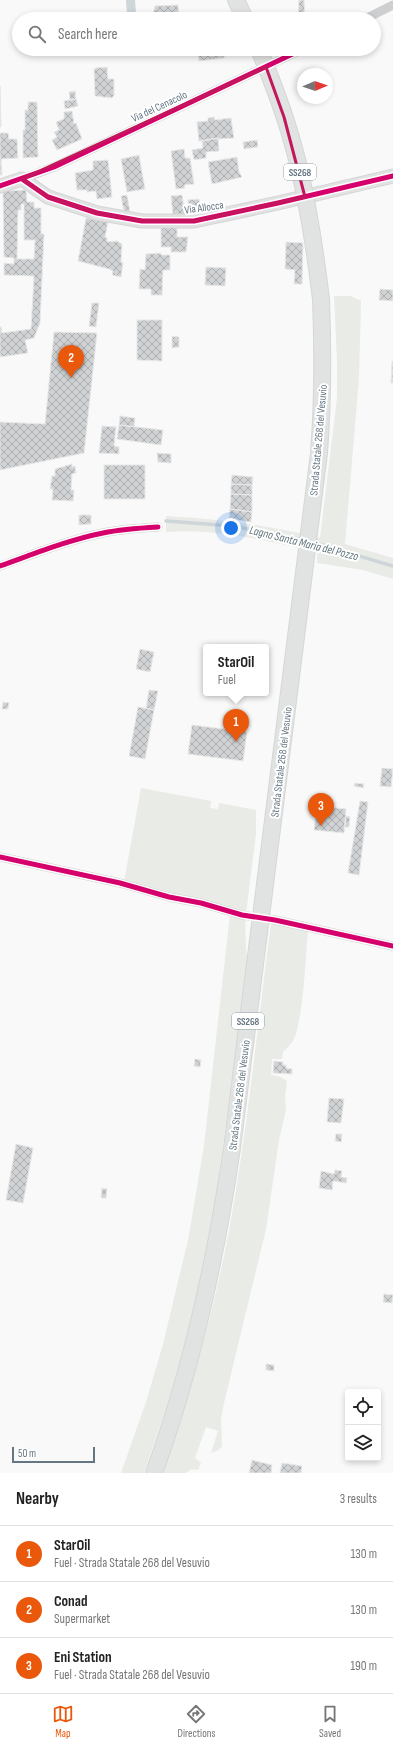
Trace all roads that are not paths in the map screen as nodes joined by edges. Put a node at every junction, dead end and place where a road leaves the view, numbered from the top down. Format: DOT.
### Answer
graph roads {
  1 [pos="236,0"];
  2 [pos="393,5"];
  3 [pos="242,12"];
  4 [pos="379,12"];
  5 [pos="262,56"];
  6 [pos="288,56"];
  7 [pos="393,176"];
  8 [pos="22,179"];
  9 [pos="0,186"];
  10 [pos="158,527"];
  11 [pos="0,566"];
  12 [pos="0,857"];
  13 [pos="242,915"];
  14 [pos="275,920"];
  15 [pos="393,946"];
  16 [pos="154,1473"];
  1 -- 3 [label="highway"];
  2 -- 4 [label="street"];
  5 -- 16 [label="highway, Strada Statale 268 del Vesuvio / SS268, bridge"];
  6 -- 8 [label="street, Via del Cenacolo"];
  7 -- 8 [label="street, Via Allocca"];
  8 -- 9 [label="street"];
  10 -- 11 [label="street"];
  12 -- 13 [label="street"];
  14 -- 15 [label="street"];
}
